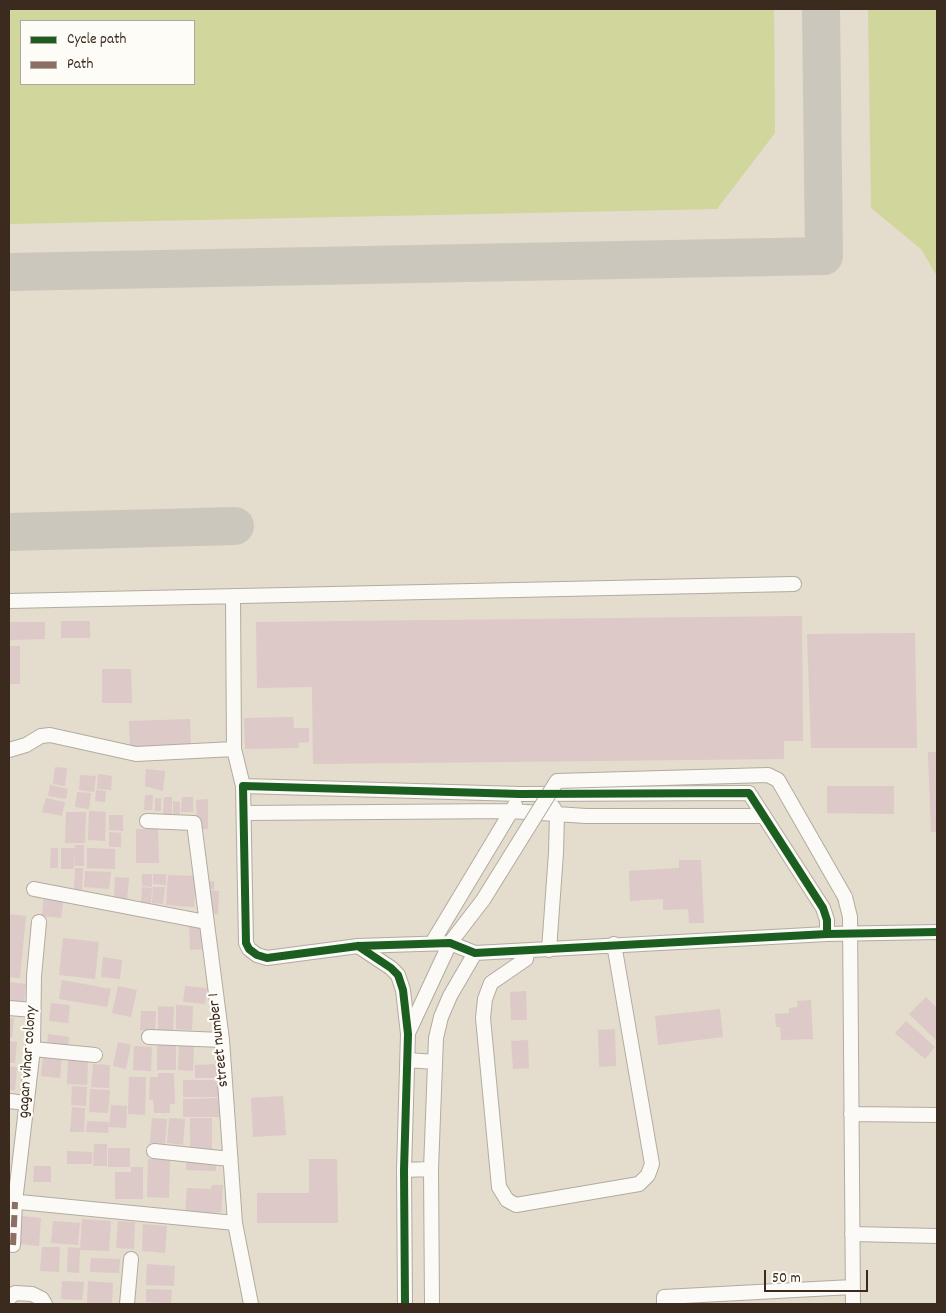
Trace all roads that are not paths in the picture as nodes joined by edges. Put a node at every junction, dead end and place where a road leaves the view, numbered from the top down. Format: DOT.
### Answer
graph roads {
  1 [pos="794,584"];
  2 [pos="233,596"];
  3 [pos="9,601"];
  4 [pos="234,749"];
  5 [pos="9,750"];
  6 [pos="243,786"];
  7 [pos="511,811"];
  8 [pos="244,813"];
  9 [pos="556,814"];
  10 [pos="764,816"];
  11 [pos="146,821"];
  12 [pos="34,889"];
  13 [pos="39,922"];
  14 [pos="206,922"];
  15 [pos="937,932"];
  16 [pos="827,934"];
  17 [pos="850,935"];
  18 [pos="450,943"];
  19 [pos="432,944"];
  20 [pos="614,944"];
  21 [pos="358,946"];
  22 [pos="550,950"];
  23 [pos="527,952"];
  24 [pos="475,953"];
  25 [pos="9,1008"];
  26 [pos="34,1010"];
  27 [pos="408,1034"];
  28 [pos="149,1037"];
  29 [pos="222,1040"];
  30 [pos="33,1049"];
  31 [pos="95,1055"];
  32 [pos="408,1060"];
  33 [pos="434,1062"];
  34 [pos="9,1101"];
  35 [pos="26,1103"];
  36 [pos="851,1114"];
  37 [pos="937,1115"];
  38 [pos="154,1151"];
  39 [pos="230,1158"];
  40 [pos="431,1169"];
  41 [pos="404,1170"];
  42 [pos="12,1201"];
  43 [pos="235,1223"];
  44 [pos="852,1234"];
  45 [pos="937,1236"];
  46 [pos="13,1245"];
  47 [pos="130,1259"];
  48 [pos="852,1287"];
  49 [pos="9,1298"];
  50 [pos="44,1304"];
  51 [pos="127,1304"];
  52 [pos="251,1304"];
  53 [pos="405,1304"];
  54 [pos="432,1304"];
  55 [pos="664,1304"];
  56 [pos="853,1304"];
  1 -- 2 [label="street"];
  2 -- 3 [label="street"];
  2 -- 4 [label="street"];
  4 -- 5 [label="street"];
  4 -- 6 [label="street"];
  6 -- 8 [label="street"];
  6 -- 10 [label="street"];
  7 -- 8 [label="street"];
  7 -- 9 [label="street"];
  7 -- 19 [label="street"];
  8 -- 21 [label="street"];
  9 -- 10 [label="street"];
  9 -- 22 [label="street"];
  10 -- 16 [label="street"];
  11 -- 14 [label="street, street number 1"];
  12 -- 14 [label="street"];
  13 -- 26 [label="street, gagan vihar colony"];
  14 -- 29 [label="street, street number 1"];
  15 -- 17 [label="street"];
  16 -- 17 [label="street"];
  16 -- 20 [label="street"];
  17 -- 18 [label="street, bridge"];
  17 -- 36 [label="street"];
  18 -- 19 [label="street"];
  18 -- 24 [label="street"];
  18 -- 27 [label="street"];
  19 -- 21 [label="street"];
  20 -- 22 [label="street"];
  20 -- 23 [label="street"];
  21 -- 27 [label="street"];
  22 -- 23 [label="street"];
  23 -- 24 [label="street"];
  24 -- 33 [label="street"];
  25 -- 26 [label="street"];
  26 -- 30 [label="street, gagan vihar colony"];
  27 -- 32 [label="street"];
  28 -- 29 [label="street"];
  29 -- 39 [label="street, street number 1"];
  30 -- 31 [label="street"];
  30 -- 35 [label="street, gagan vihar colony"];
  32 -- 33 [label="street"];
  32 -- 41 [label="street"];
  33 -- 40 [label="street"];
  34 -- 35 [label="street"];
  35 -- 42 [label="street, gagan vihar colony"];
  36 -- 37 [label="street"];
  36 -- 44 [label="street"];
  38 -- 39 [label="street"];
  39 -- 43 [label="street, street number 1"];
  40 -- 41 [label="street"];
  40 -- 54 [label="street"];
  41 -- 53 [label="street"];
  42 -- 43 [label="street"];
  42 -- 46 [label="street, gagan vihar colony"];
  43 -- 52 [label="street, street number 1"];
  44 -- 45 [label="street"];
  44 -- 48 [label="street"];
  47 -- 51 [label="street"];
  48 -- 55 [label="street"];
  48 -- 56 [label="street"];
  49 -- 50 [label="street"];
}
